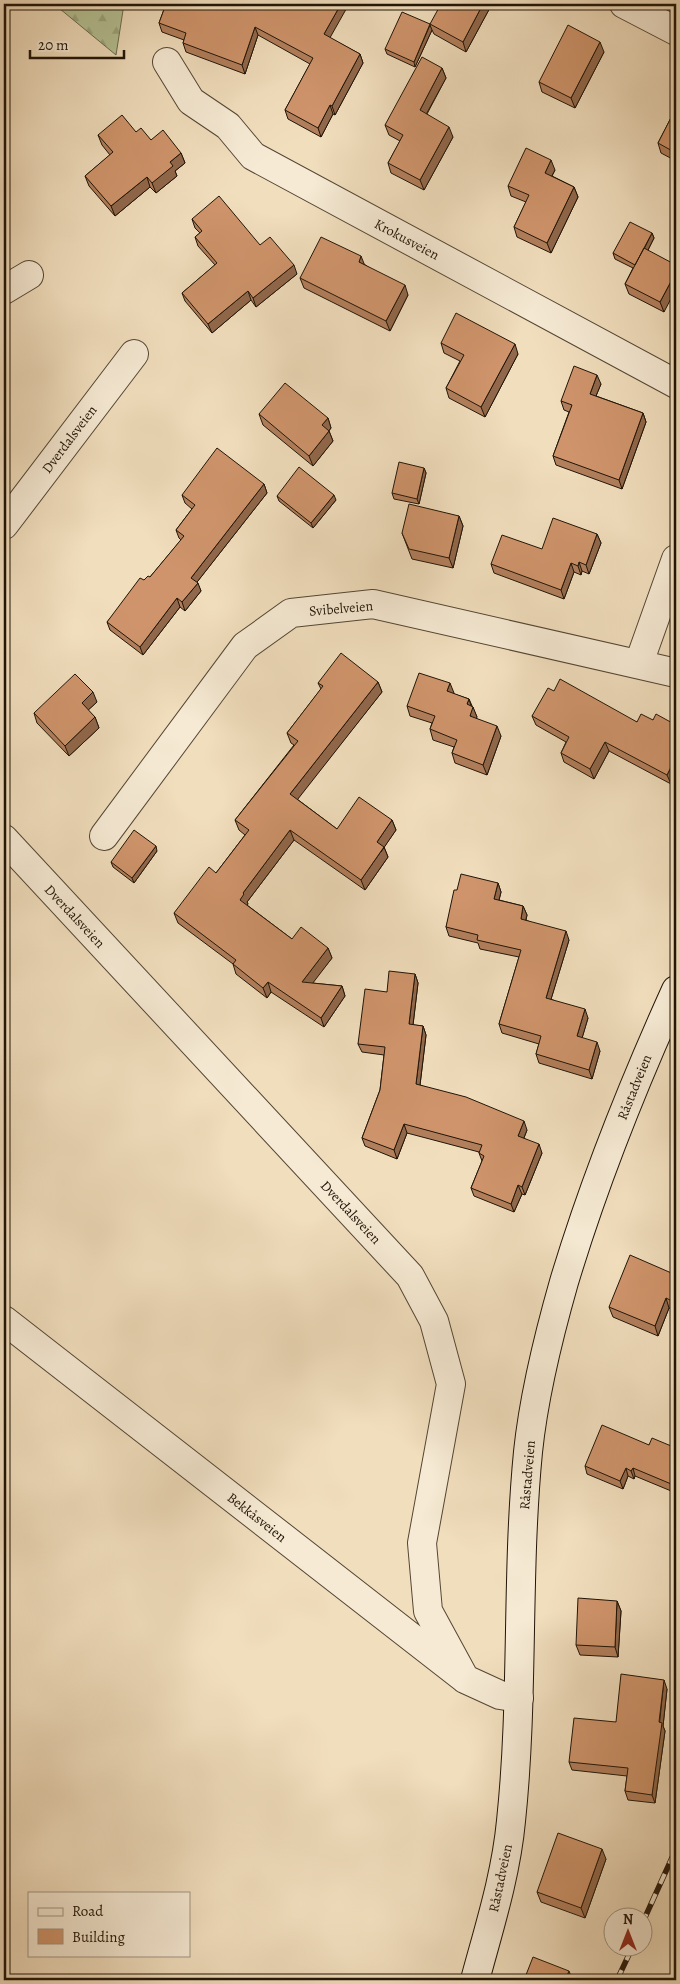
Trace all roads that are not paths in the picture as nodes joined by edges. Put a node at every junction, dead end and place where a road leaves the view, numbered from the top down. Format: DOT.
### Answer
graph roads {
  1 [pos="624,4"];
  2 [pos="676,31"];
  3 [pos="167,62"];
  4 [pos="29,275"];
  5 [pos="4,290"];
  6 [pos="134,354"];
  7 [pos="676,384"];
  8 [pos="4,525"];
  9 [pos="676,559"];
  10 [pos="640,663"];
  11 [pos="676,673"];
  12 [pos="104,836"];
  13 [pos="4,839"];
  14 [pos="676,990"];
  15 [pos="4,1320"];
  16 [pos="465,1679"];
  17 [pos="519,1698"];
  18 [pos="475,1980"];
  1 -- 2 [label="street"];
  3 -- 7 [label="street, Krokusveien"];
  4 -- 5 [label="street"];
  6 -- 8 [label="street, Dverdalsveien"];
  9 -- 10 [label="street"];
  10 -- 11 [label="street, Svibelveien"];
  10 -- 12 [label="street, Svibelveien"];
  13 -- 16 [label="street, Dverdalsveien"];
  14 -- 17 [label="street, Råstadveien"];
  15 -- 16 [label="street, Bekkåsveien"];
  16 -- 17 [label="street, Bekkåsveien"];
  17 -- 18 [label="street, Råstadveien"];
}
